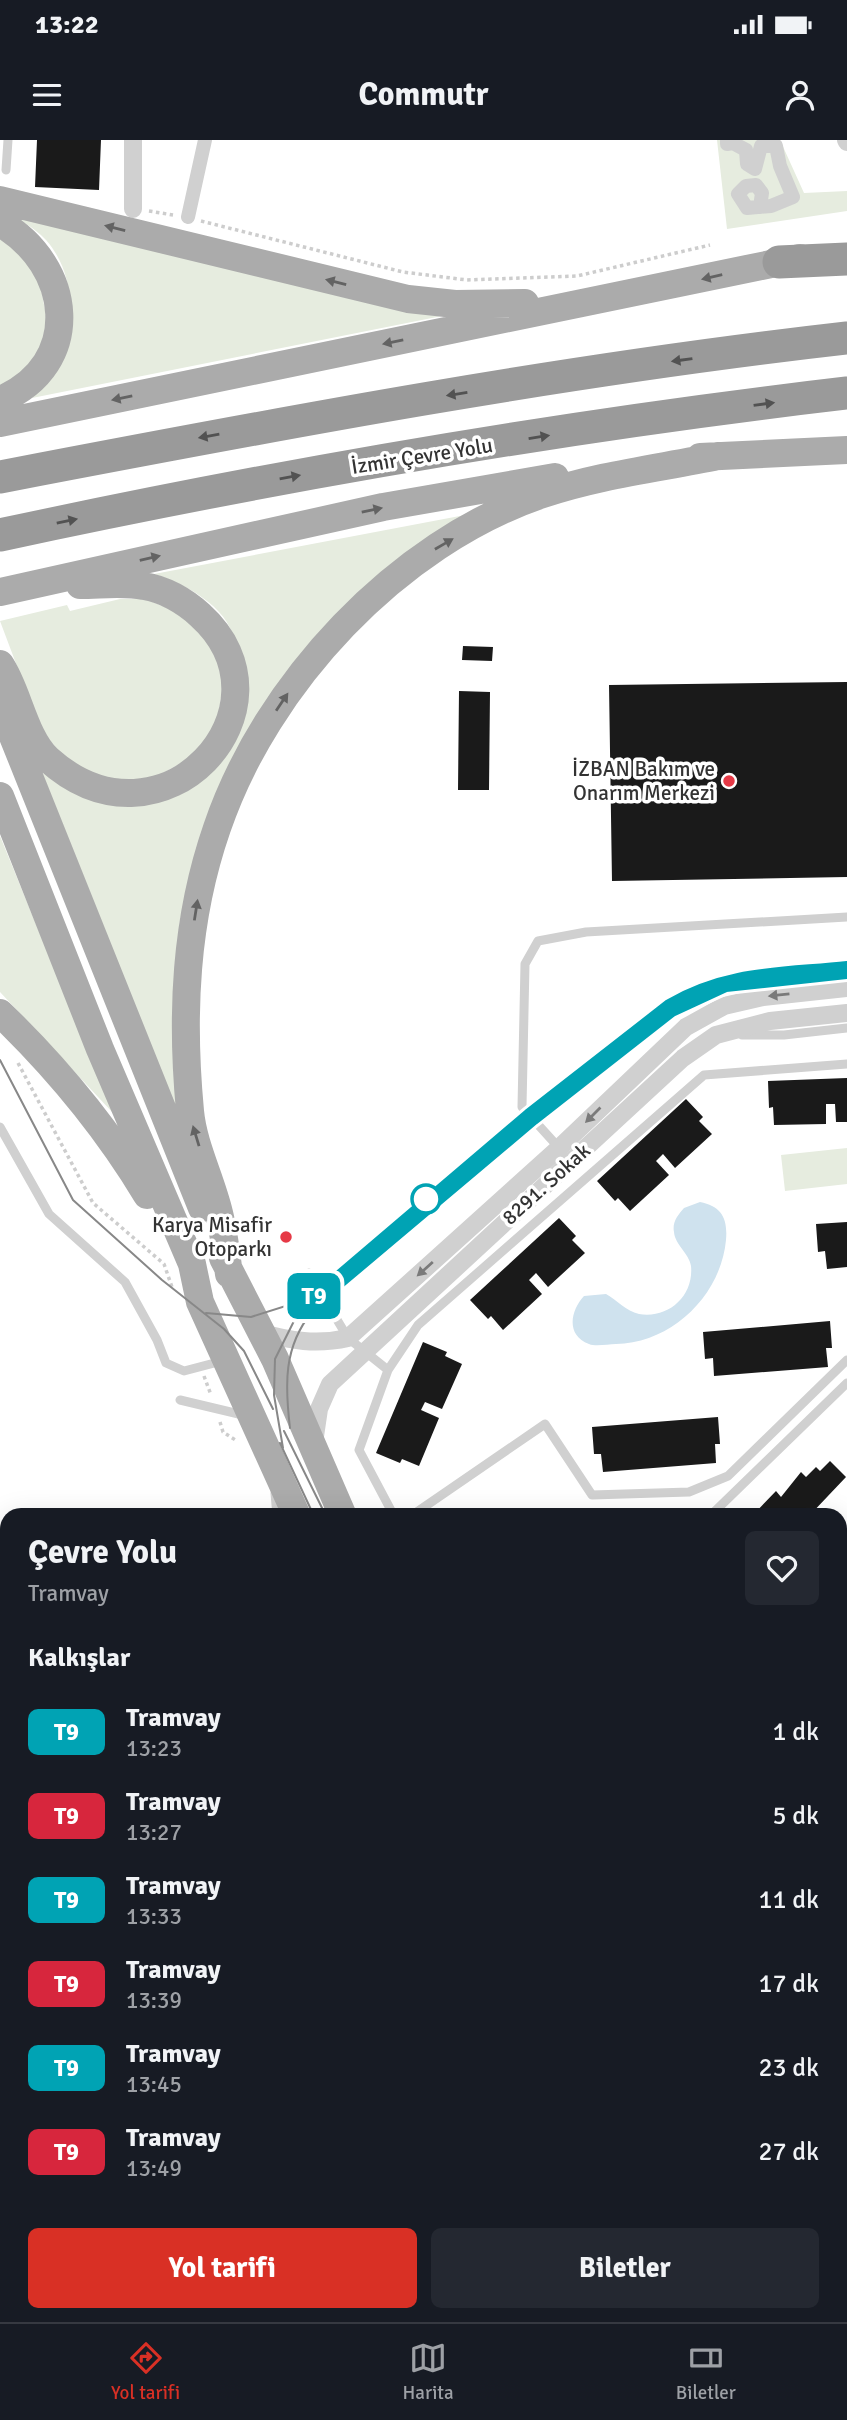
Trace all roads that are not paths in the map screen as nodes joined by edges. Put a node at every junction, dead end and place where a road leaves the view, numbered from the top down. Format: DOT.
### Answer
graph roads {
  1 [pos="8,140"];
  2 [pos="133,140"];
  3 [pos="205,140"];
  4 [pos="727,140"];
  5 [pos="6,170"];
  6 [pos="0,200"];
  7 [pos="760,207"];
  8 [pos="134,209"];
  9 [pos="188,217"];
  10 [pos="0,223"];
  11 [pos="847,249"];
  12 [pos="847,259"];
  13 [pos="779,262"];
  14 [pos="622,297"];
  15 [pos="847,338"];
  16 [pos="847,393"];
  17 [pos="0,400"];
  18 [pos="0,423"];
  19 [pos="847,450"];
  20 [pos="718,456"];
  21 [pos="0,477"];
  22 [pos="0,536"];
  23 [pos="35,584"];
  24 [pos="0,592"];
  25 [pos="2,666"];
  26 [pos="0,704"];
  27 [pos="0,796"];
  28 [pos="847,917"];
  29 [pos="847,988"];
  30 [pos="0,1013"];
  31 [pos="847,1013"];
  32 [pos="847,1028"];
  33 [pos="716,1035"];
  34 [pos="847,1064"];
  35 [pos="0,1127"];
  36 [pos="566,1154"];
  37 [pos="192,1264"];
  38 [pos="309,1273"];
  39 [pos="229,1274"];
  40 [pos="259,1331"];
  41 [pos="348,1338"];
  42 [pos="364,1352"];
  43 [pos="227,1360"];
  44 [pos="847,1360"];
  45 [pos="388,1370"];
  46 [pos="847,1382"];
  47 [pos="180,1400"];
  48 [pos="252,1416"];
  49 [pos="313,1447"];
  50 [pos="274,1467"];
  51 [pos="277,1508"];
  52 [pos="293,1508"];
  53 [pos="340,1508"];
  54 [pos="390,1508"];
  55 [pos="423,1508"];
  56 [pos="718,1508"];
  1 -- 5 [label="lane"];
  2 -- 8 [label="street"];
  3 -- 9 [label="street"];
  4 -- 7 [label="street"];
  14 -- 6 [label="main road, one-way"];
  10 -- 17 [label="main road"];
  11 -- 13 [label="main road"];
  12 -- 13 [label="highway"];
  13 -- 14 [label="main road, one-way"];
  14 -- 18 [label="main road, one-way"];
  15 -- 21 [label="highway, one-way"];
  22 -- 16 [label="highway, İzmir Çevre Yolu, one-way"];
  19 -- 20 [label="main road"];
  23 -- 20 [label="main road, one-way"];
  39 -- 20 [label="main road, one-way"];
  23 -- 24 [label="main road"];
  23 -- 25 [label="main road"];
  26 -- 39 [label="main road"];
  27 -- 37 [label="main road"];
  28 -- 36 [label="lane"];
  29 -- 36 [label="street, 8291. Sokak, one-way"];
  30 -- 37 [label="main road"];
  31 -- 33 [label="street, 8291. Sokak"];
  32 -- 33 [label="lane"];
  33 -- 36 [label="street, 8291. Sokak"];
  34 -- 45 [label="lane"];
  35 -- 43 [label="lane"];
  36 -- 41 [label="street, 8291. Sokak, one-way"];
  36 -- 42 [label="street, 8291. Sokak"];
  37 -- 43 [label="main road"];
  38 -- 41 [label="lane"];
  39 -- 40 [label="main road"];
  40 -- 41 [label="street"];
  40 -- 49 [label="main road"];
  41 -- 42 [label="lane"];
  42 -- 45 [label="lane"];
  42 -- 49 [label="street, 8291. Sokak"];
  43 -- 48 [label="main road"];
  44 -- 55 [label="lane"];
  45 -- 54 [label="lane"];
  46 -- 56 [label="lane"];
  47 -- 48 [label="lane"];
  48 -- 50 [label="main road"];
  49 -- 53 [label="main road"];
  50 -- 51 [label="lane"];
  50 -- 52 [label="main road"];
}
